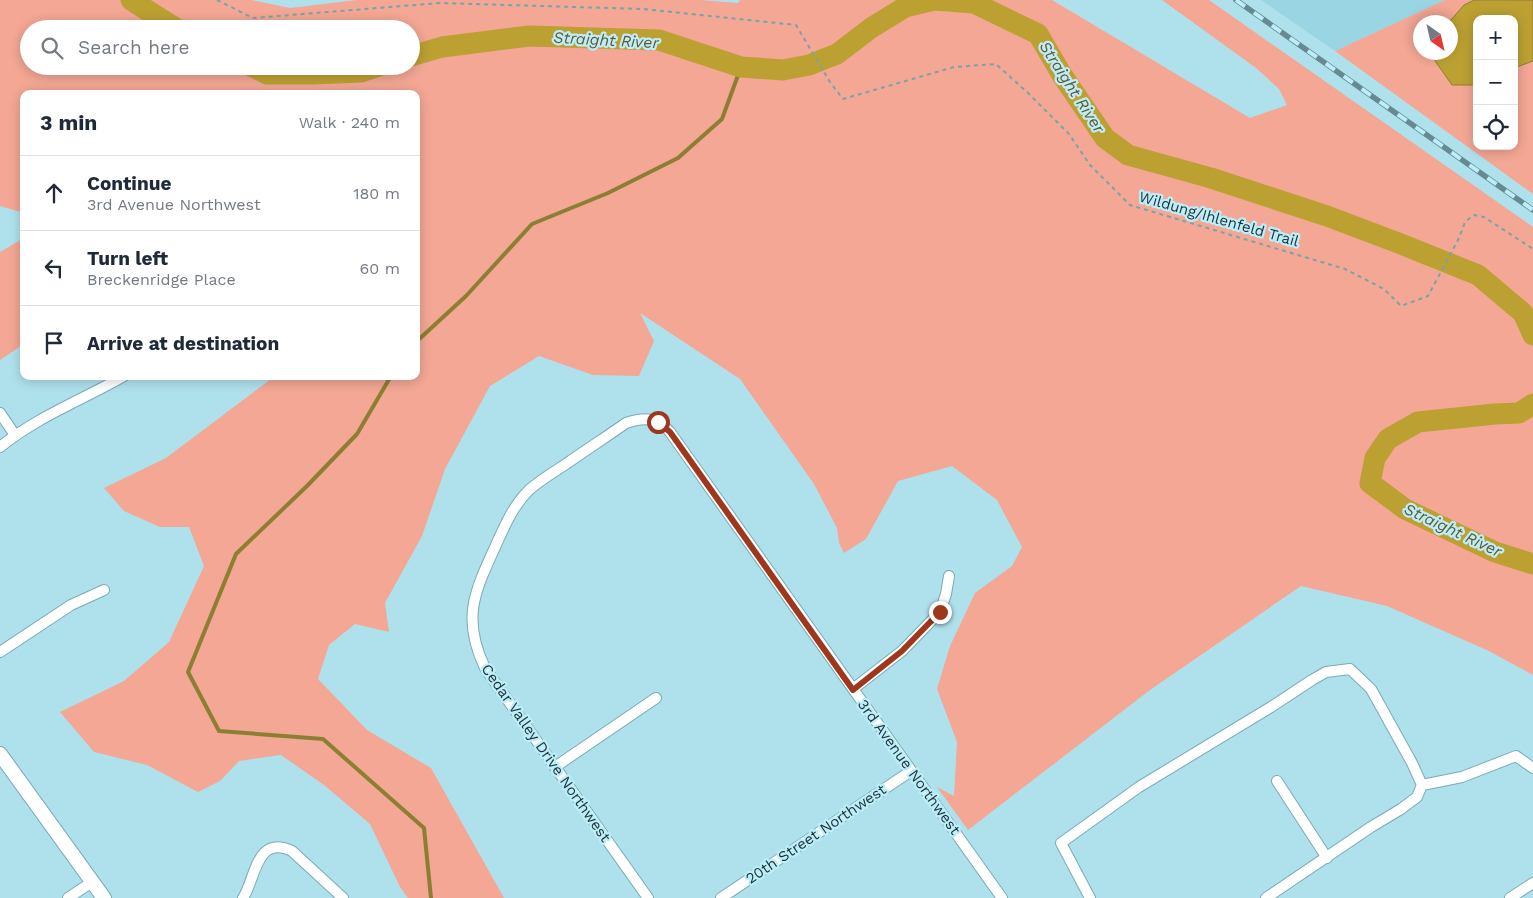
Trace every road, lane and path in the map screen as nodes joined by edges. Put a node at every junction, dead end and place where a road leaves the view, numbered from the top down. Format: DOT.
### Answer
graph roads {
  1 [pos="217,0"];
  2 [pos="1533,249"];
  3 [pos="117,380"];
  4 [pos="2,417"];
  5 [pos="626,423"];
  6 [pos="15,435"];
  7 [pos="0,447"];
  8 [pos="949,576"];
  9 [pos="104,590"];
  10 [pos="0,652"];
  11 [pos="853,690"];
  12 [pos="656,698"];
  13 [pos="0,754"];
  14 [pos="555,768"];
  15 [pos="1533,768"];
  16 [pos="911,771"];
  17 [pos="1277,781"];
  18 [pos="1422,785"];
  19 [pos="1327,858"];
  20 [pos="92,882"];
  21 [pos="1533,883"];
  22 [pos="68,898"];
  23 [pos="104,898"];
  24 [pos="243,898"];
  25 [pos="343,898"];
  26 [pos="648,898"];
  27 [pos="721,898"];
  28 [pos="1002,898"];
  29 [pos="1090,898"];
  30 [pos="1266,898"];
  31 [pos="1510,898"];
  1 -- 2 [label="path, Wildung/Ihlenfeld Trail"];
  3 -- 6 [label="street"];
  4 -- 6 [label="street"];
  5 -- 11 [label="street, 3rd Avenue Northwest"];
  5 -- 14 [label="street, Cedar Valley Drive Northwest"];
  6 -- 7 [label="street"];
  8 -- 11 [label="street"];
  9 -- 10 [label="street"];
  11 -- 16 [label="street, 3rd Avenue Northwest"];
  12 -- 14 [label="street"];
  13 -- 20 [label="street"];
  14 -- 26 [label="street, Cedar Valley Drive Northwest"];
  15 -- 18 [label="street"];
  16 -- 27 [label="street, 20th Street Northwest"];
  16 -- 28 [label="street, 3rd Avenue Northwest"];
  17 -- 19 [label="street"];
  18 -- 19 [label="street"];
  18 -- 29 [label="street"];
  19 -- 30 [label="street"];
  20 -- 22 [label="street"];
  20 -- 23 [label="street"];
  21 -- 31 [label="street"];
  24 -- 25 [label="street"];
}
